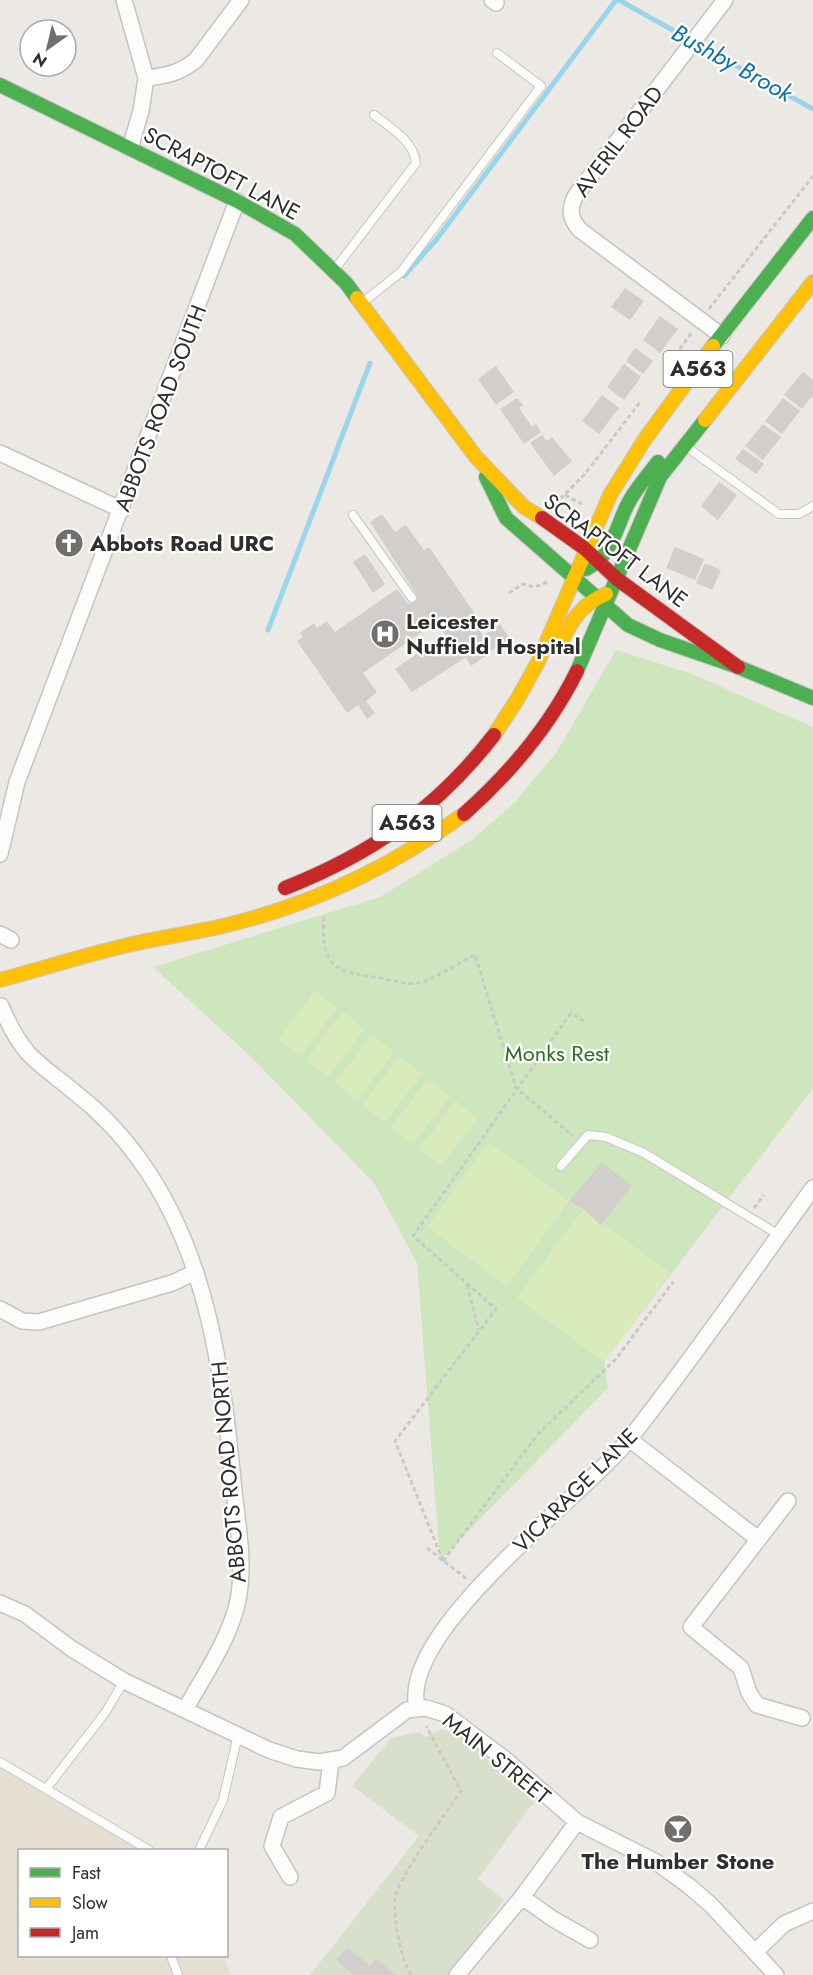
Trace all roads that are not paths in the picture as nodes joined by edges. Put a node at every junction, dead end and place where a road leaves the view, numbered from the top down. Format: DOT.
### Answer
graph roads {
  1 [pos="124,0"];
  2 [pos="241,0"];
  3 [pos="725,0"];
  4 [pos="497,53"];
  5 [pos="146,78"];
  6 [pos="0,85"];
  7 [pos="374,115"];
  8 [pos="130,148"];
  9 [pos="237,201"];
  10 [pos="813,218"];
  11 [pos="334,270"];
  12 [pos="813,282"];
  13 [pos="362,303"];
  14 [pos="722,336"];
  15 [pos="681,448"];
  16 [pos="0,453"];
  17 [pos="476,457"];
  18 [pos="813,506"];
  19 [pos="524,507"];
  20 [pos="122,510"];
  21 [pos="353,515"];
  22 [pos="594,526"];
  23 [pos="584,548"];
  24 [pos="599,562"];
  25 [pos="574,574"];
  26 [pos="617,593"];
  27 [pos="412,598"];
  28 [pos="599,603"];
  29 [pos="660,640"];
  30 [pos="738,667"];
  31 [pos="813,698"];
  32 [pos="456,779"];
  33 [pos="0,854"];
  34 [pos="272,893"];
  35 [pos="209,914"];
  36 [pos="134,944"];
  37 [pos="0,980"];
  38 [pos="1,1006"];
  39 [pos="561,1166"];
  40 [pos="813,1188"];
  41 [pos="779,1235"];
  42 [pos="196,1272"];
  43 [pos="0,1309"];
  44 [pos="629,1439"];
  45 [pos="788,1501"];
  46 [pos="758,1539"];
  47 [pos="0,1603"];
  48 [pos="124,1681"];
  49 [pos="417,1708"];
  50 [pos="184,1710"];
  51 [pos="802,1718"];
  52 [pos="238,1735"];
  53 [pos="331,1761"];
  54 [pos="0,1762"];
  55 [pos="46,1789"];
  56 [pos="577,1822"];
  57 [pos="146,1849"];
  58 [pos="201,1849"];
  59 [pos="290,1877"];
  60 [pos="522,1897"];
  61 [pos="813,1911"];
  62 [pos="590,1940"];
  63 [pos="756,1951"];
  64 [pos="171,1957"];
  65 [pos="178,1975"];
  66 [pos="457,1975"];
  67 [pos="776,1975"];
  1 -- 5 [label="street"];
  2 -- 5 [label="street"];
  3 -- 14 [label="street, AVERIL ROAD"];
  4 -- 13 [label="lane"];
  5 -- 8 [label="street"];
  6 -- 8 [label="main road, SCRAPTOFT LANE"];
  7 -- 11 [label="lane"];
  8 -- 9 [label="main road, SCRAPTOFT LANE"];
  9 -- 11 [label="main road, SCRAPTOFT LANE"];
  9 -- 20 [label="street, ABBOTS ROAD SOUTH"];
  10 -- 14 [label="main road, A563"];
  11 -- 13 [label="main road, SCRAPTOFT LANE"];
  12 -- 15 [label="main road, A563"];
  13 -- 17 [label="main road, SCRAPTOFT LANE"];
  14 -- 22 [label="main road, A563"];
  15 -- 18 [label="lane"];
  15 -- 24 [label="main road"];
  15 -- 26 [label="main road, A563"];
  16 -- 20 [label="street"];
  17 -- 19 [label="main road, SCRAPTOFT LANE"];
  17 -- 25 [label="main road, SCRAPTOFT LANE"];
  19 -- 23 [label="main road, SCRAPTOFT LANE"];
  19 -- 25 [label="main road"];
  20 -- 33 [label="street, ABBOTS ROAD SOUTH"];
  21 -- 27 [label="lane"];
  22 -- 23 [label="main road, A563"];
  22 -- 24 [label="main road"];
  23 -- 24 [label="main road, SCRAPTOFT LANE"];
  23 -- 25 [label="main road, A563"];
  24 -- 25 [label="main road"];
  24 -- 26 [label="main road, SCRAPTOFT LANE"];
  25 -- 28 [label="main road, SCRAPTOFT LANE"];
  25 -- 32 [label="main road, A563"];
  26 -- 28 [label="main road, A563"];
  26 -- 29 [label="main road"];
  26 -- 30 [label="main road, SCRAPTOFT LANE"];
  28 -- 29 [label="main road, SCRAPTOFT LANE"];
  28 -- 32 [label="main road"];
  28 -- 36 [label="main road, A563"];
  29 -- 30 [label="main road, SCRAPTOFT LANE"];
  30 -- 31 [label="main road, SCRAPTOFT LANE"];
  32 -- 34 [label="main road, A563"];
  35 -- 36 [label="main road, A563"];
  36 -- 37 [label="main road, A563"];
  38 -- 42 [label="street, ABBOTS ROAD NORTH"];
  39 -- 41 [label="lane"];
  40 -- 41 [label="street, VICARAGE LANE"];
  41 -- 44 [label="street, VICARAGE LANE"];
  42 -- 43 [label="street"];
  42 -- 50 [label="street, ABBOTS ROAD NORTH"];
  44 -- 46 [label="street"];
  44 -- 49 [label="street, VICARAGE LANE"];
  45 -- 46 [label="street"];
  46 -- 51 [label="street"];
  47 -- 48 [label="street, MAIN STREET"];
  48 -- 50 [label="street, MAIN STREET"];
  48 -- 55 [label="lane"];
  49 -- 53 [label="street, MAIN STREET"];
  49 -- 56 [label="street, MAIN STREET"];
  50 -- 52 [label="street, MAIN STREET"];
  52 -- 53 [label="street, MAIN STREET"];
  52 -- 58 [label="lane"];
  53 -- 59 [label="street"];
  54 -- 55 [label="lane"];
  55 -- 57 [label="lane"];
  56 -- 60 [label="street"];
  56 -- 63 [label="street, MAIN STREET"];
  60 -- 62 [label="street"];
  60 -- 66 [label="street"];
  61 -- 63 [label="street"];
  63 -- 67 [label="street, MAIN STREET"];
  64 -- 65 [label="lane"];
}
